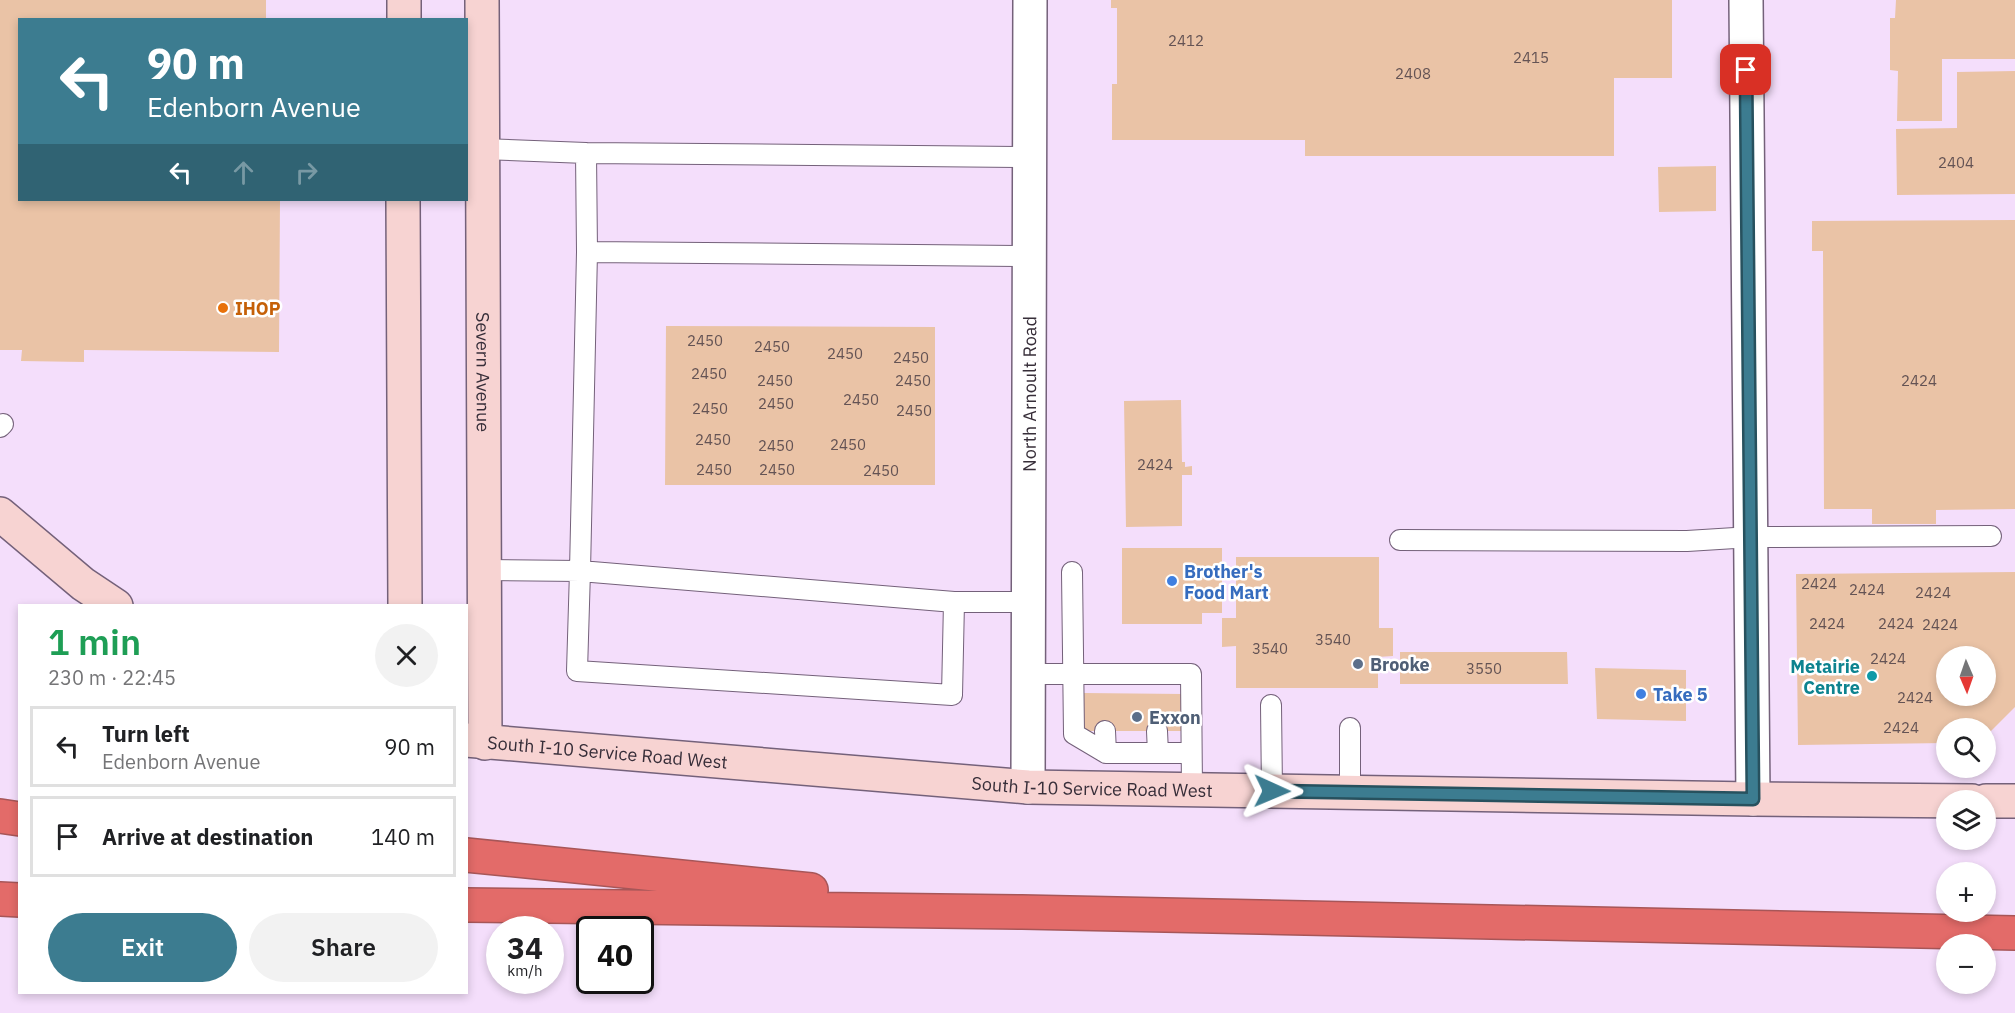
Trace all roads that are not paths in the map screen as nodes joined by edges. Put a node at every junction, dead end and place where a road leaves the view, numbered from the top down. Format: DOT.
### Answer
graph roads {
  1 [pos="404,0"];
  2 [pos="482,0"];
  3 [pos="1030,0"];
  4 [pos="1746,0"];
  5 [pos="404,18"];
  6 [pos="482,149"];
  7 [pos="586,153"];
  8 [pos="1029,157"];
  9 [pos="403,201"];
  10 [pos="587,252"];
  11 [pos="1029,256"];
  12 [pos="0,514"];
  13 [pos="1991,536"];
  14 [pos="1751,537"];
  15 [pos="1400,540"];
  16 [pos="484,570"];
  17 [pos="580,571"];
  18 [pos="1072,572"];
  19 [pos="954,602"];
  20 [pos="1029,602"];
  21 [pos="113,604"];
  22 [pos="405,604"];
  23 [pos="1028,674"];
  24 [pos="1073,675"];
  25 [pos="1271,705"];
  26 [pos="1350,728"];
  27 [pos="1105,731"];
  28 [pos="1157,731"];
  29 [pos="476,741"];
  30 [pos="1106,753"];
  31 [pos="1158,753"];
  32 [pos="1191,753"];
  33 [pos="1028,787"];
  34 [pos="1192,790"];
  35 [pos="1272,791"];
  36 [pos="1350,792"];
  37 [pos="1753,799"];
  38 [pos="1936,801"];
  39 [pos="1996,801"];
  40 [pos="2015,801"];
  41 [pos="0,816"];
  42 [pos="18,819"];
  43 [pos="0,836"];
  44 [pos="18,836"];
  45 [pos="468,855"];
  46 [pos="0,899"];
  47 [pos="18,900"];
  48 [pos="468,905"];
  49 [pos="1022,912"];
  50 [pos="2015,933"];
  1 -- 5 [label="street"];
  2 -- 6 [label="street, Severn Avenue"];
  3 -- 8 [label="street, North Arnoult Road"];
  4 -- 14 [label="street"];
  6 -- 7 [label="lane"];
  6 -- 16 [label="street, Severn Avenue"];
  7 -- 8 [label="lane"];
  7 -- 10 [label="lane"];
  8 -- 11 [label="street, North Arnoult Road"];
  9 -- 22 [label="street"];
  10 -- 11 [label="lane"];
  10 -- 17 [label="lane"];
  11 -- 20 [label="street, North Arnoult Road"];
  12 -- 21 [label="street"];
  13 -- 14 [label="lane"];
  14 -- 15 [label="lane"];
  14 -- 37 [label="street"];
  16 -- 17 [label="lane"];
  16 -- 29 [label="street, Severn Avenue"];
  17 -- 19 [label="lane"];
  17 -- 19 [label="lane"];
  18 -- 24 [label="lane"];
  19 -- 20 [label="lane"];
  20 -- 23 [label="street, North Arnoult Road"];
  23 -- 24 [label="lane"];
  23 -- 33 [label="street, North Arnoult Road"];
  24 -- 30 [label="lane"];
  24 -- 32 [label="lane"];
  25 -- 35 [label="lane"];
  26 -- 36 [label="lane"];
  27 -- 30 [label="lane"];
  28 -- 31 [label="lane"];
  29 -- 33 [label="street, South I-10 Service Road West"];
  30 -- 31 [label="lane"];
  31 -- 32 [label="lane"];
  32 -- 34 [label="lane"];
  33 -- 34 [label="street, South I-10 Service Road West"];
  34 -- 35 [label="street, South I-10 Service Road West"];
  35 -- 36 [label="street, South I-10 Service Road West"];
  36 -- 37 [label="street, South I-10 Service Road West"];
  37 -- 38 [label="street, South I-10 Service Road West"];
  39 -- 40 [label="street"];
  41 -- 42 [label="highway"];
  43 -- 44 [label="highway"];
  45 -- 49 [label="highway"];
  46 -- 47 [label="highway"];
  48 -- 49 [label="highway"];
  49 -- 50 [label="highway"];
}
